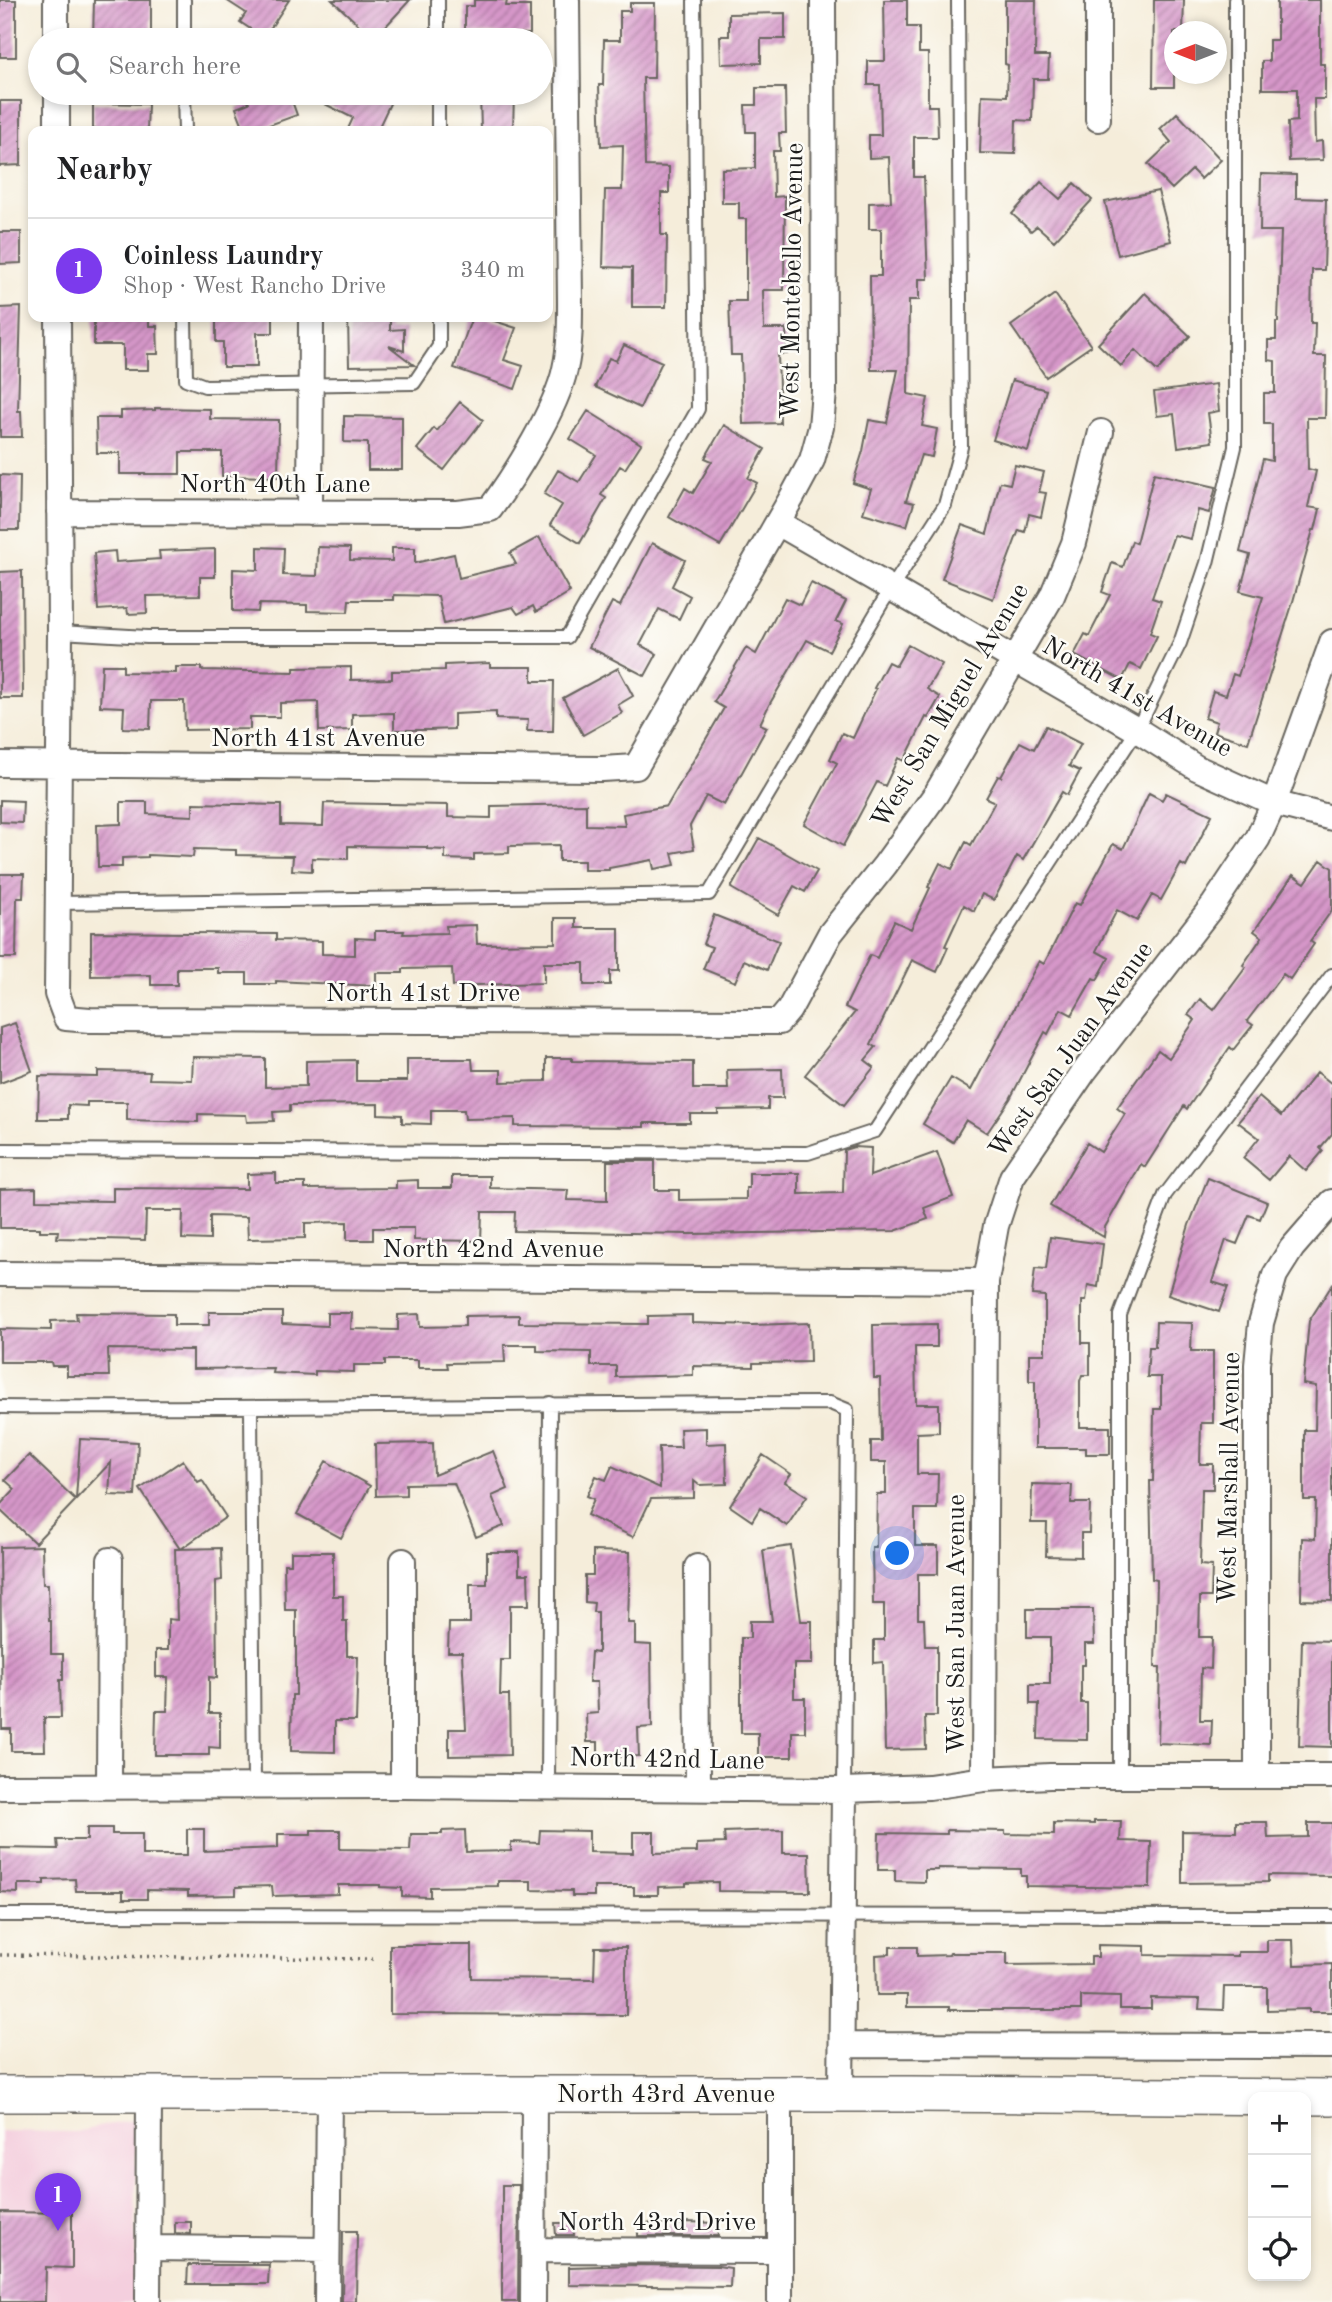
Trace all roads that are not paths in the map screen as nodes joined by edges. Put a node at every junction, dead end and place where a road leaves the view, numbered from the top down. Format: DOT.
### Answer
graph roads {
  1 [pos="56,0"];
  2 [pos="184,0"];
  3 [pos="438,0"];
  4 [pos="567,0"];
  5 [pos="694,0"];
  6 [pos="822,0"];
  7 [pos="958,0"];
  8 [pos="1098,0"];
  9 [pos="1235,0"];
  10 [pos="56,28"];
  11 [pos="184,28"];
  12 [pos="438,28"];
  13 [pos="57,105"];
  14 [pos="184,105"];
  15 [pos="438,105"];
  16 [pos="1098,119"];
  17 [pos="57,126"];
  18 [pos="185,126"];
  19 [pos="438,126"];
  20 [pos="58,322"];
  21 [pos="185,322"];
  22 [pos="311,322"];
  23 [pos="439,322"];
  24 [pos="311,385"];
  25 [pos="1101,432"];
  26 [pos="59,512"];
  27 [pos="310,513"];
  28 [pos="778,523"];
  29 [pos="890,590"];
  30 [pos="60,632"];
  31 [pos="1332,642"];
  32 [pos="1015,660"];
  33 [pos="1136,730"];
  34 [pos="0,764"];
  35 [pos="57,765"];
  36 [pos="636,767"];
  37 [pos="1274,803"];
  38 [pos="1332,818"];
  39 [pos="56,903"];
  40 [pos="1332,975"];
  41 [pos="779,1022"];
  42 [pos="0,1150"];
  43 [pos="1332,1202"];
  44 [pos="0,1274"];
  45 [pos="986,1281"];
  46 [pos="550,1403"];
  47 [pos="0,1407"];
  48 [pos="251,1408"];
  49 [pos="110,1560"];
  50 [pos="403,1561"];
  51 [pos="697,1567"];
  52 [pos="1121,1775"];
  53 [pos="1256,1776"];
  54 [pos="1332,1776"];
  55 [pos="984,1779"];
  56 [pos="109,1786"];
  57 [pos="254,1786"];
  58 [pos="403,1786"];
  59 [pos="0,1787"];
  60 [pos="548,1787"];
  61 [pos="698,1788"];
  62 [pos="844,1790"];
  63 [pos="0,1914"];
  64 [pos="843,1916"];
  65 [pos="1332,1916"];
  66 [pos="842,2045"];
  67 [pos="1332,2046"];
  68 [pos="534,2093"];
  69 [pos="0,2094"];
  70 [pos="149,2094"];
  71 [pos="780,2094"];
  72 [pos="841,2094"];
  73 [pos="329,2095"];
  74 [pos="1332,2097"];
  75 [pos="148,2248"];
  76 [pos="327,2250"];
  77 [pos="533,2250"];
  78 [pos="780,2251"];
  79 [pos="148,2302"];
  80 [pos="327,2302"];
  81 [pos="533,2302"];
  82 [pos="780,2302"];
  1 -- 10 [label="street"];
  2 -- 11 [label="lane"];
  3 -- 12 [label="lane"];
  4 -- 27 [label="street, North 40th Lane"];
  5 -- 30 [label="lane"];
  6 -- 28 [label="street, West Montebello Avenue"];
  7 -- 29 [label="lane"];
  8 -- 16 [label="street"];
  9 -- 33 [label="lane"];
  13 -- 17 [label="street"];
  14 -- 18 [label="lane"];
  15 -- 19 [label="lane"];
  20 -- 26 [label="street"];
  21 -- 24 [label="lane"];
  22 -- 24 [label="street"];
  23 -- 24 [label="lane"];
  24 -- 27 [label="street"];
  25 -- 32 [label="street, West San Miguel Avenue"];
  26 -- 27 [label="street, North 40th Lane"];
  26 -- 30 [label="street"];
  28 -- 29 [label="street, North 41st Avenue"];
  28 -- 36 [label="street, West Montebello Avenue"];
  29 -- 32 [label="street, North 41st Avenue"];
  29 -- 39 [label="lane"];
  30 -- 35 [label="street"];
  31 -- 37 [label="street, West San Juan Avenue"];
  32 -- 33 [label="street, North 41st Avenue"];
  32 -- 41 [label="street, West San Miguel Avenue"];
  33 -- 37 [label="street, North 41st Avenue"];
  33 -- 42 [label="lane"];
  34 -- 35 [label="street, North 41st Avenue"];
  35 -- 36 [label="street, North 41st Avenue"];
  35 -- 39 [label="street"];
  37 -- 38 [label="street, North 41st Avenue"];
  37 -- 45 [label="street, West San Juan Avenue"];
  39 -- 41 [label="street, North 41st Drive"];
  40 -- 52 [label="lane"];
  43 -- 53 [label="street, West Marshall Avenue"];
  44 -- 45 [label="street, North 42nd Avenue"];
  45 -- 55 [label="street, West San Juan Avenue"];
  46 -- 48 [label="lane"];
  46 -- 60 [label="lane"];
  46 -- 62 [label="lane"];
  47 -- 48 [label="lane"];
  48 -- 57 [label="lane"];
  49 -- 56 [label="street"];
  50 -- 58 [label="street"];
  51 -- 61 [label="street"];
  52 -- 53 [label="street, North 42nd Lane"];
  52 -- 55 [label="street, North 42nd Lane"];
  53 -- 54 [label="street, North 42nd Lane"];
  55 -- 62 [label="street, North 42nd Lane"];
  56 -- 57 [label="street, North 42nd Lane"];
  56 -- 59 [label="street, North 42nd Lane"];
  57 -- 58 [label="street, North 42nd Lane"];
  58 -- 60 [label="street, North 42nd Lane"];
  60 -- 61 [label="street, North 42nd Lane"];
  61 -- 62 [label="street, North 42nd Lane"];
  62 -- 64 [label="street"];
  63 -- 64 [label="lane"];
  64 -- 65 [label="lane"];
  64 -- 66 [label="street"];
  66 -- 67 [label="street"];
  66 -- 72 [label="street"];
  68 -- 71 [label="main road, North 43rd Avenue"];
  68 -- 73 [label="main road, North 43rd Avenue"];
  68 -- 77 [label="street"];
  69 -- 70 [label="main road, North 43rd Avenue"];
  70 -- 73 [label="main road, North 43rd Avenue"];
  70 -- 75 [label="street"];
  71 -- 72 [label="main road, North 43rd Avenue"];
  71 -- 78 [label="street"];
  72 -- 74 [label="main road, North 43rd Avenue"];
  73 -- 76 [label="street"];
  75 -- 76 [label="street"];
  75 -- 79 [label="street"];
  76 -- 80 [label="street"];
  77 -- 78 [label="street, North 43rd Drive"];
  77 -- 81 [label="street"];
  78 -- 82 [label="street"];
}
